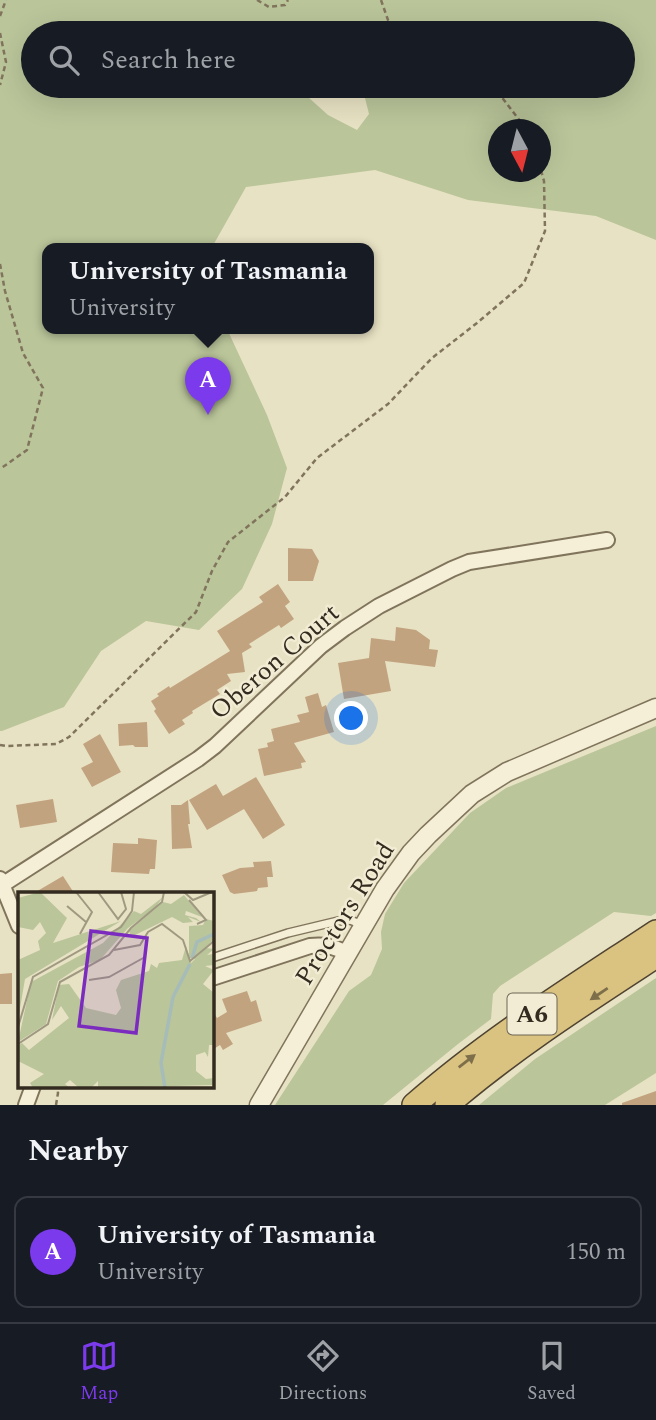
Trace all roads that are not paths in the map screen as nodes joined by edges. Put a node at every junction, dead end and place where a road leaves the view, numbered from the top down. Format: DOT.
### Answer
graph roads {
  1 [pos="607,540"];
  2 [pos="656,708"];
  3 [pos="1,882"];
  4 [pos="18,924"];
  5 [pos="364,925"];
  6 [pos="656,932"];
  7 [pos="347,953"];
  8 [pos="656,956"];
  9 [pos="214,957"];
  10 [pos="214,977"];
  11 [pos="32,1088"];
  12 [pos="26,1105"];
  13 [pos="259,1105"];
  14 [pos="414,1105"];
  15 [pos="447,1105"];
  1 -- 3 [label="street, Oberon Court"];
  2 -- 5 [label="street, Proctors Road"];
  3 -- 4 [label="street"];
  5 -- 7 [label="street, Proctors Road"];
  5 -- 9 [label="lane"];
  14 -- 6 [label="highway, A6, one-way"];
  7 -- 10 [label="street"];
  7 -- 13 [label="street, Proctors Road"];
  8 -- 15 [label="highway, A6, one-way"];
  11 -- 12 [label="street"];
}
